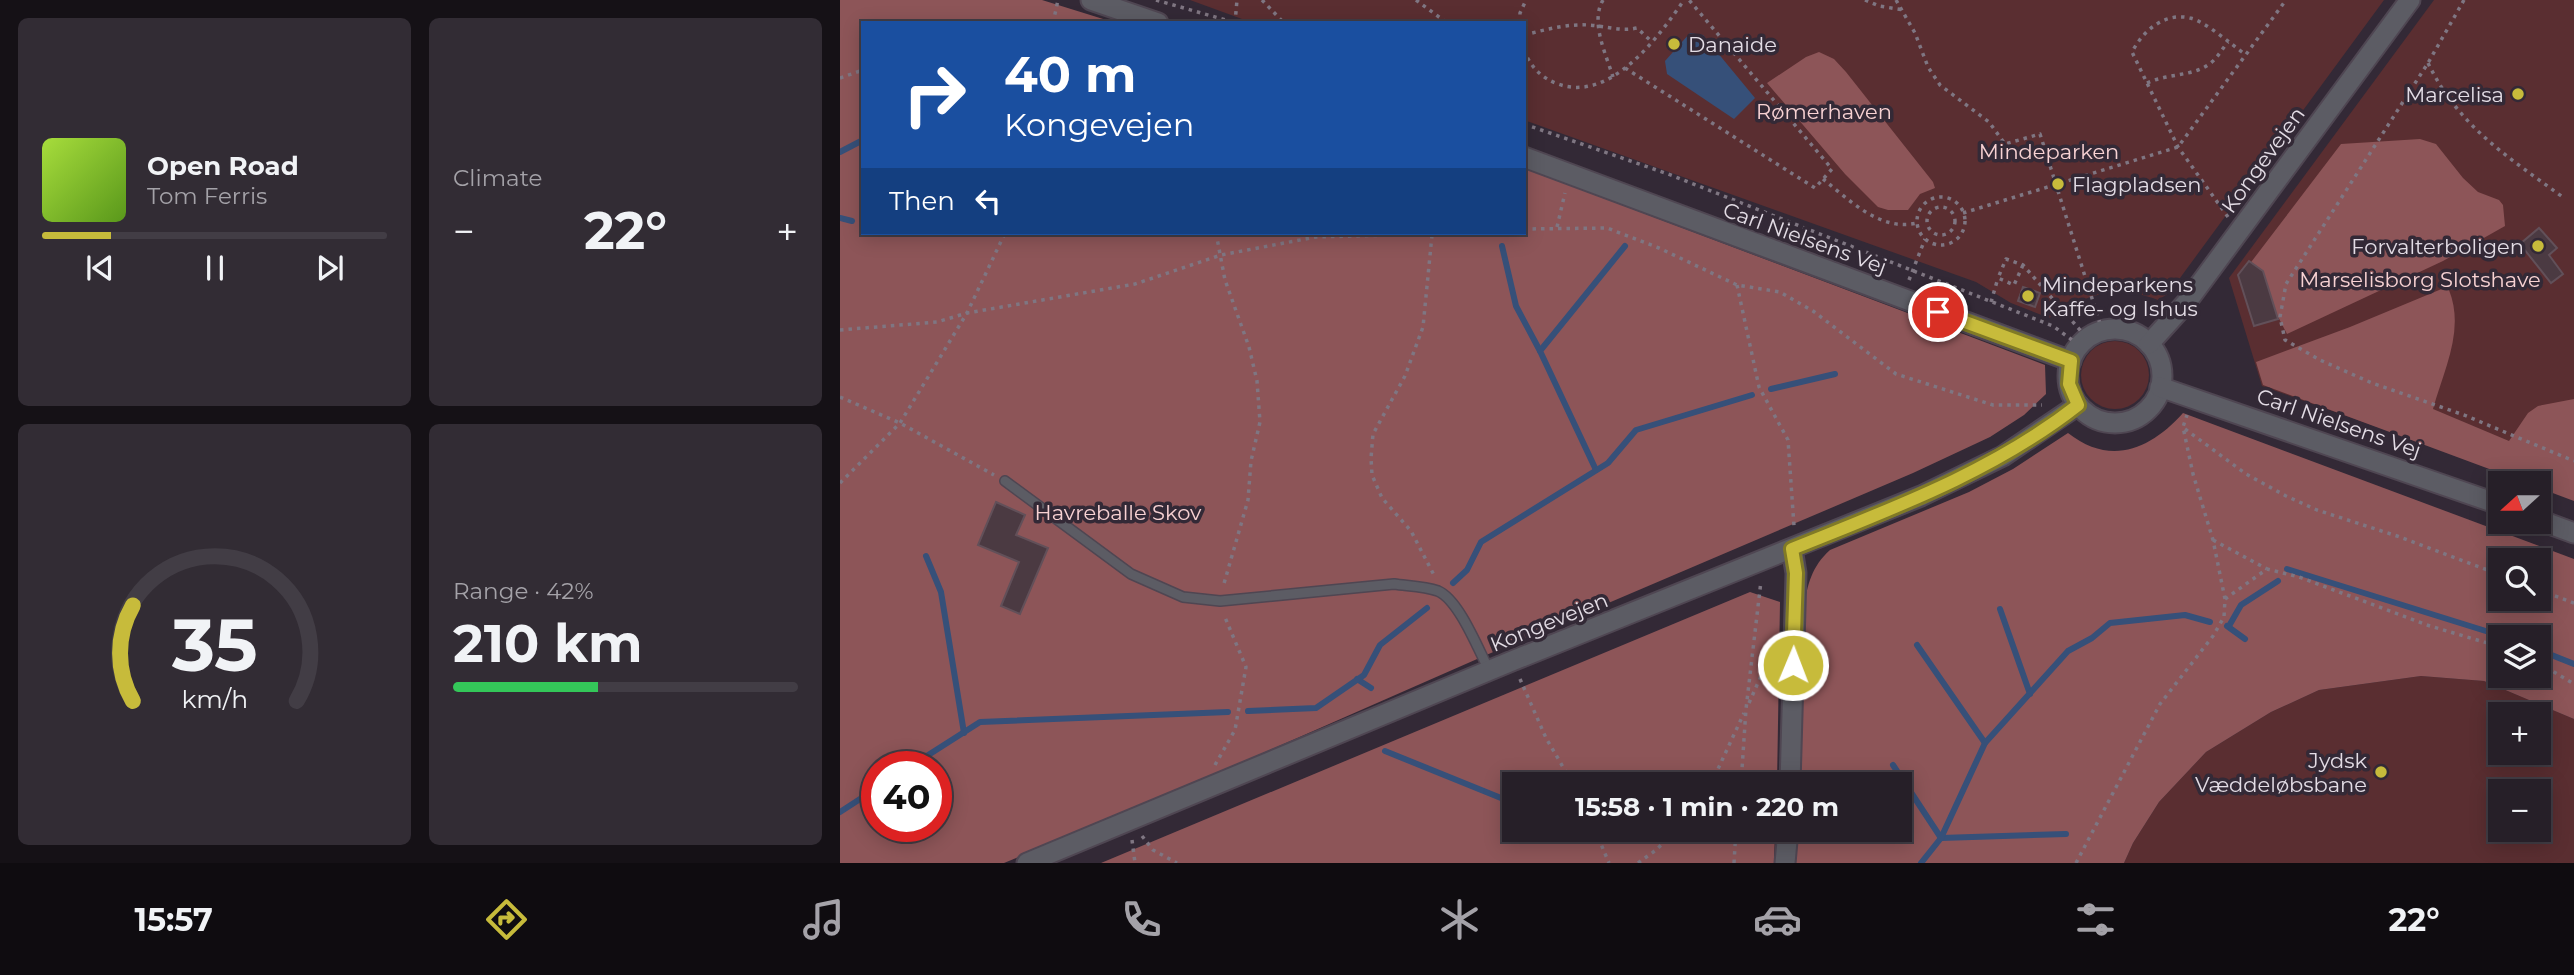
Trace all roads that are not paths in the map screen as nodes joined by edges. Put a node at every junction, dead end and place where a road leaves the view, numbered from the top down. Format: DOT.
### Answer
graph roads {
  1 [pos="1091,0"];
  2 [pos="2410,0"];
  3 [pos="1152,21"];
  4 [pos="1526,158"];
  5 [pos="2085,344"];
  6 [pos="2149,344"];
  7 [pos="2161,387"];
  8 [pos="2078,405"];
  9 [pos="1005,481"];
  10 [pos="2488,500"];
  11 [pos="2552,525"];
  12 [pos="2574,533"];
  13 [pos="1792,549"];
  14 [pos="1489,670"];
  15 [pos="1790,772"];
  16 [pos="1787,842"];
  17 [pos="1027,863"];
  18 [pos="1785,863"];
  1 -- 3 [label="street"];
  2 -- 6 [label="street, Kongevejen"];
  4 -- 5 [label="street, Carl Nielsens Vej"];
  5 -- 6 [label="street"];
  5 -- 8 [label="street"];
  6 -- 7 [label="street"];
  7 -- 8 [label="street"];
  7 -- 10 [label="street, Carl Nielsens Vej"];
  8 -- 13 [label="street, Kongevejen"];
  9 -- 14 [label="lane"];
  11 -- 12 [label="street"];
  13 -- 14 [label="street, Kongevejen"];
  13 -- 15 [label="street"];
  14 -- 17 [label="street, Kongevejen"];
  16 -- 18 [label="street"];
}
